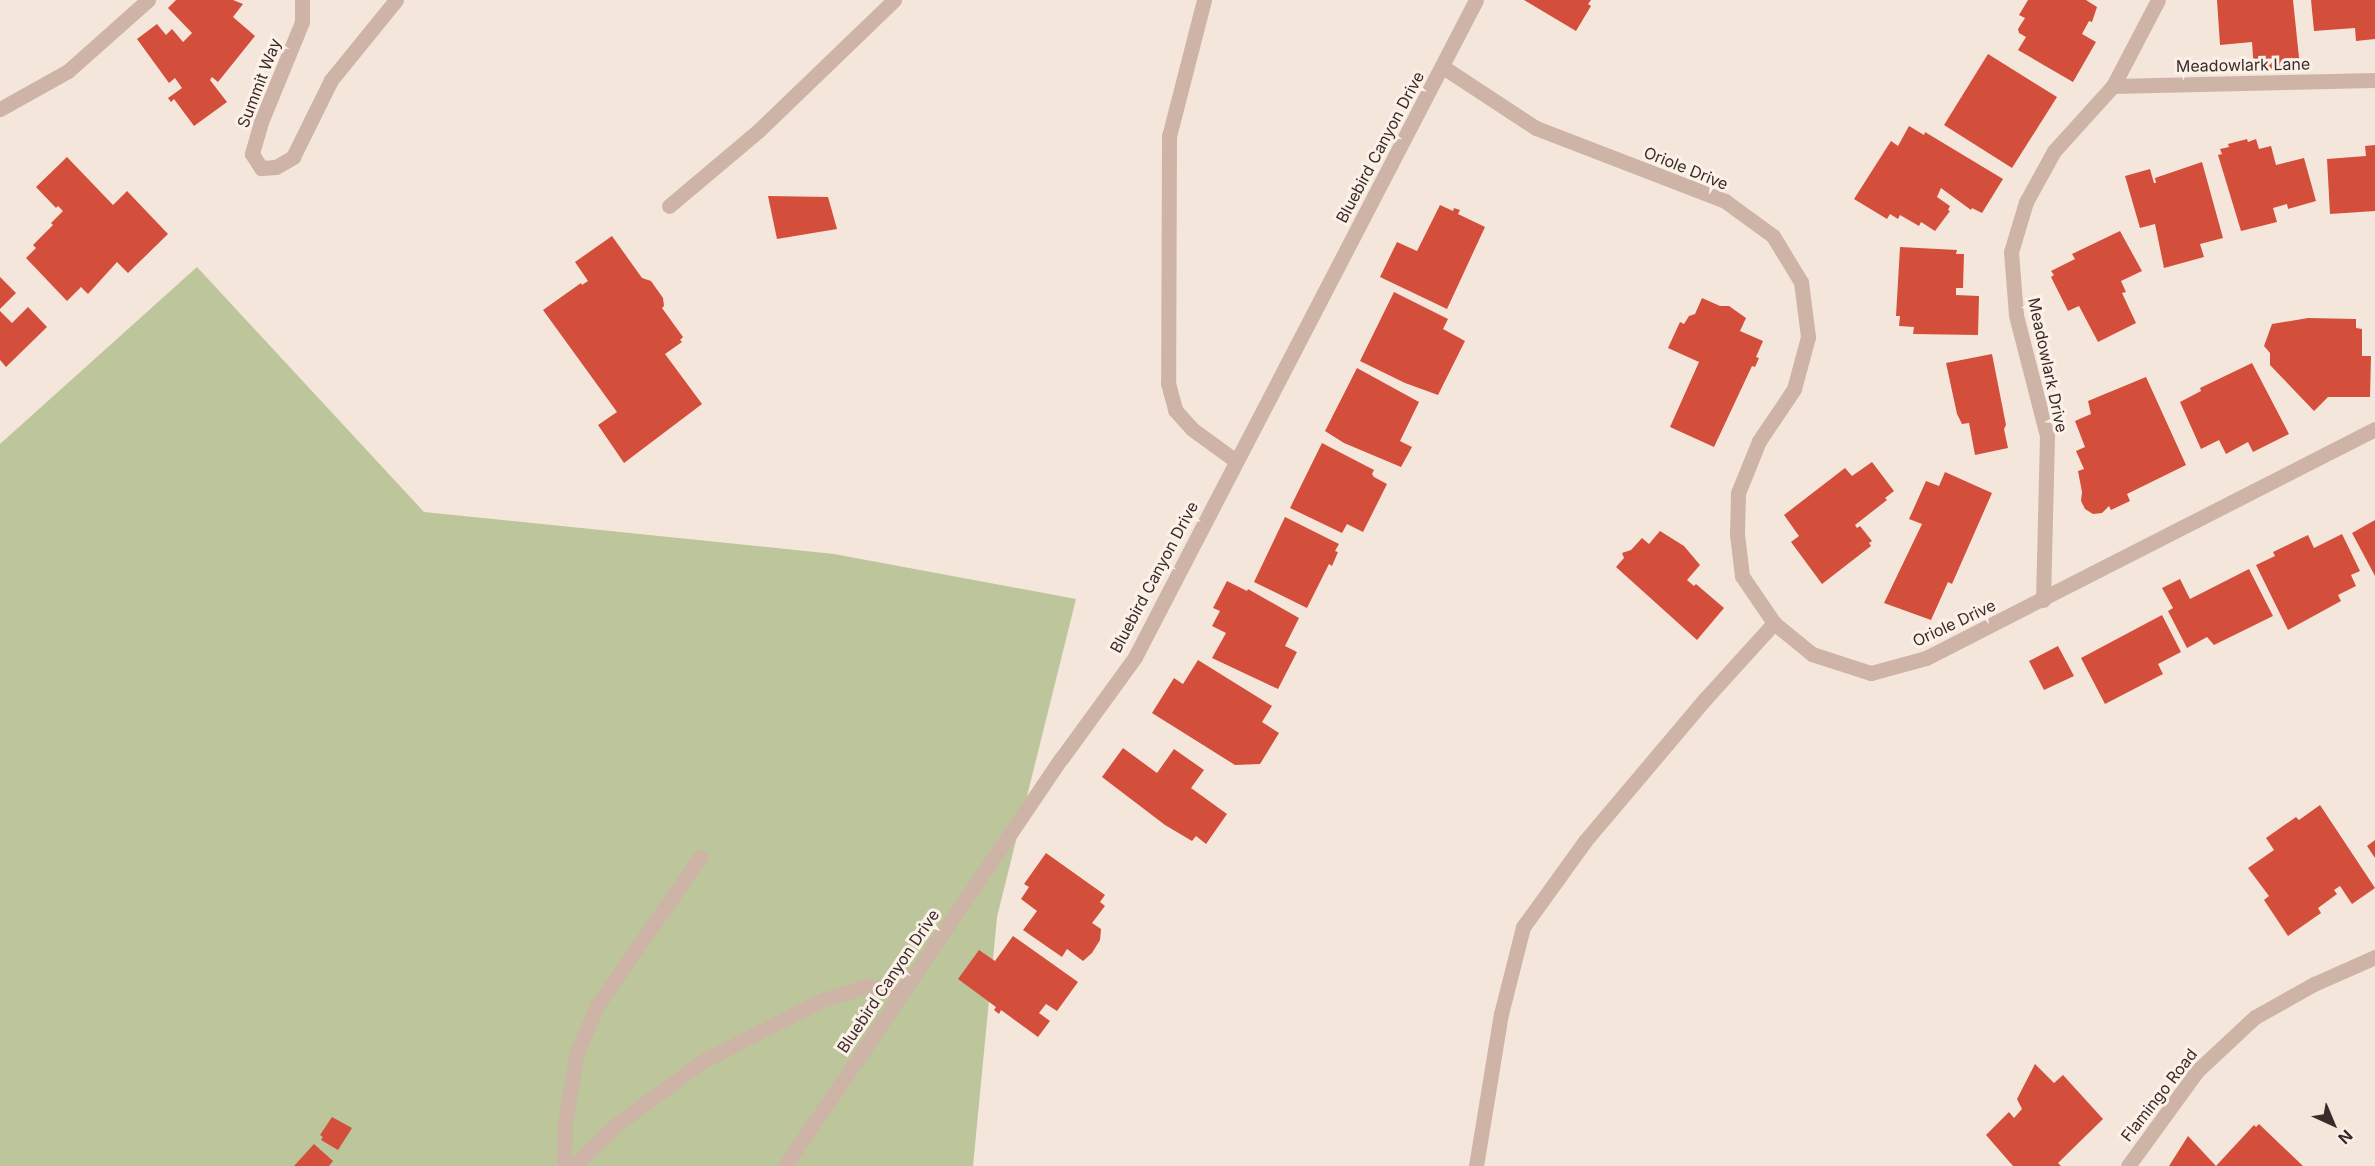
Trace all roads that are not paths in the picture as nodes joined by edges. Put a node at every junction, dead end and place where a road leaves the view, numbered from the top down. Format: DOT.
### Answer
graph roads {
  1 [pos="148,0"];
  2 [pos="302,0"];
  3 [pos="396,0"];
  4 [pos="894,0"];
  5 [pos="1204,0"];
  6 [pos="1476,0"];
  7 [pos="2157,0"];
  8 [pos="1443,67"];
  9 [pos="2375,80"];
  10 [pos="2113,86"];
  11 [pos="0,109"];
  12 [pos="669,206"];
  13 [pos="2375,429"];
  14 [pos="1236,461"];
  15 [pos="2043,600"];
  16 [pos="1774,623"];
  17 [pos="700,857"];
  18 [pos="2375,957"];
  19 [pos="903,992"];
  20 [pos="564,1166"];
  21 [pos="574,1166"];
  22 [pos="785,1166"];
  23 [pos="1476,1166"];
  24 [pos="2128,1166"];
  1 -- 11 [label="street"];
  2 -- 3 [label="street, Summit Way"];
  4 -- 12 [label="street"];
  5 -- 14 [label="street"];
  6 -- 8 [label="street, Bluebird Canyon Drive"];
  7 -- 10 [label="street, Meadowlark Drive"];
  8 -- 14 [label="street, Bluebird Canyon Drive"];
  8 -- 16 [label="street, Oriole Drive"];
  9 -- 10 [label="street, Meadowlark Lane"];
  10 -- 15 [label="street, Meadowlark Drive"];
  13 -- 15 [label="street, Oriole Drive"];
  14 -- 19 [label="street, Bluebird Canyon Drive"];
  15 -- 16 [label="street, Oriole Drive"];
  16 -- 23 [label="street"];
  17 -- 20 [label="street"];
  18 -- 24 [label="street, Flamingo Road"];
  19 -- 21 [label="street"];
  19 -- 22 [label="street, Bluebird Canyon Drive"];
}
